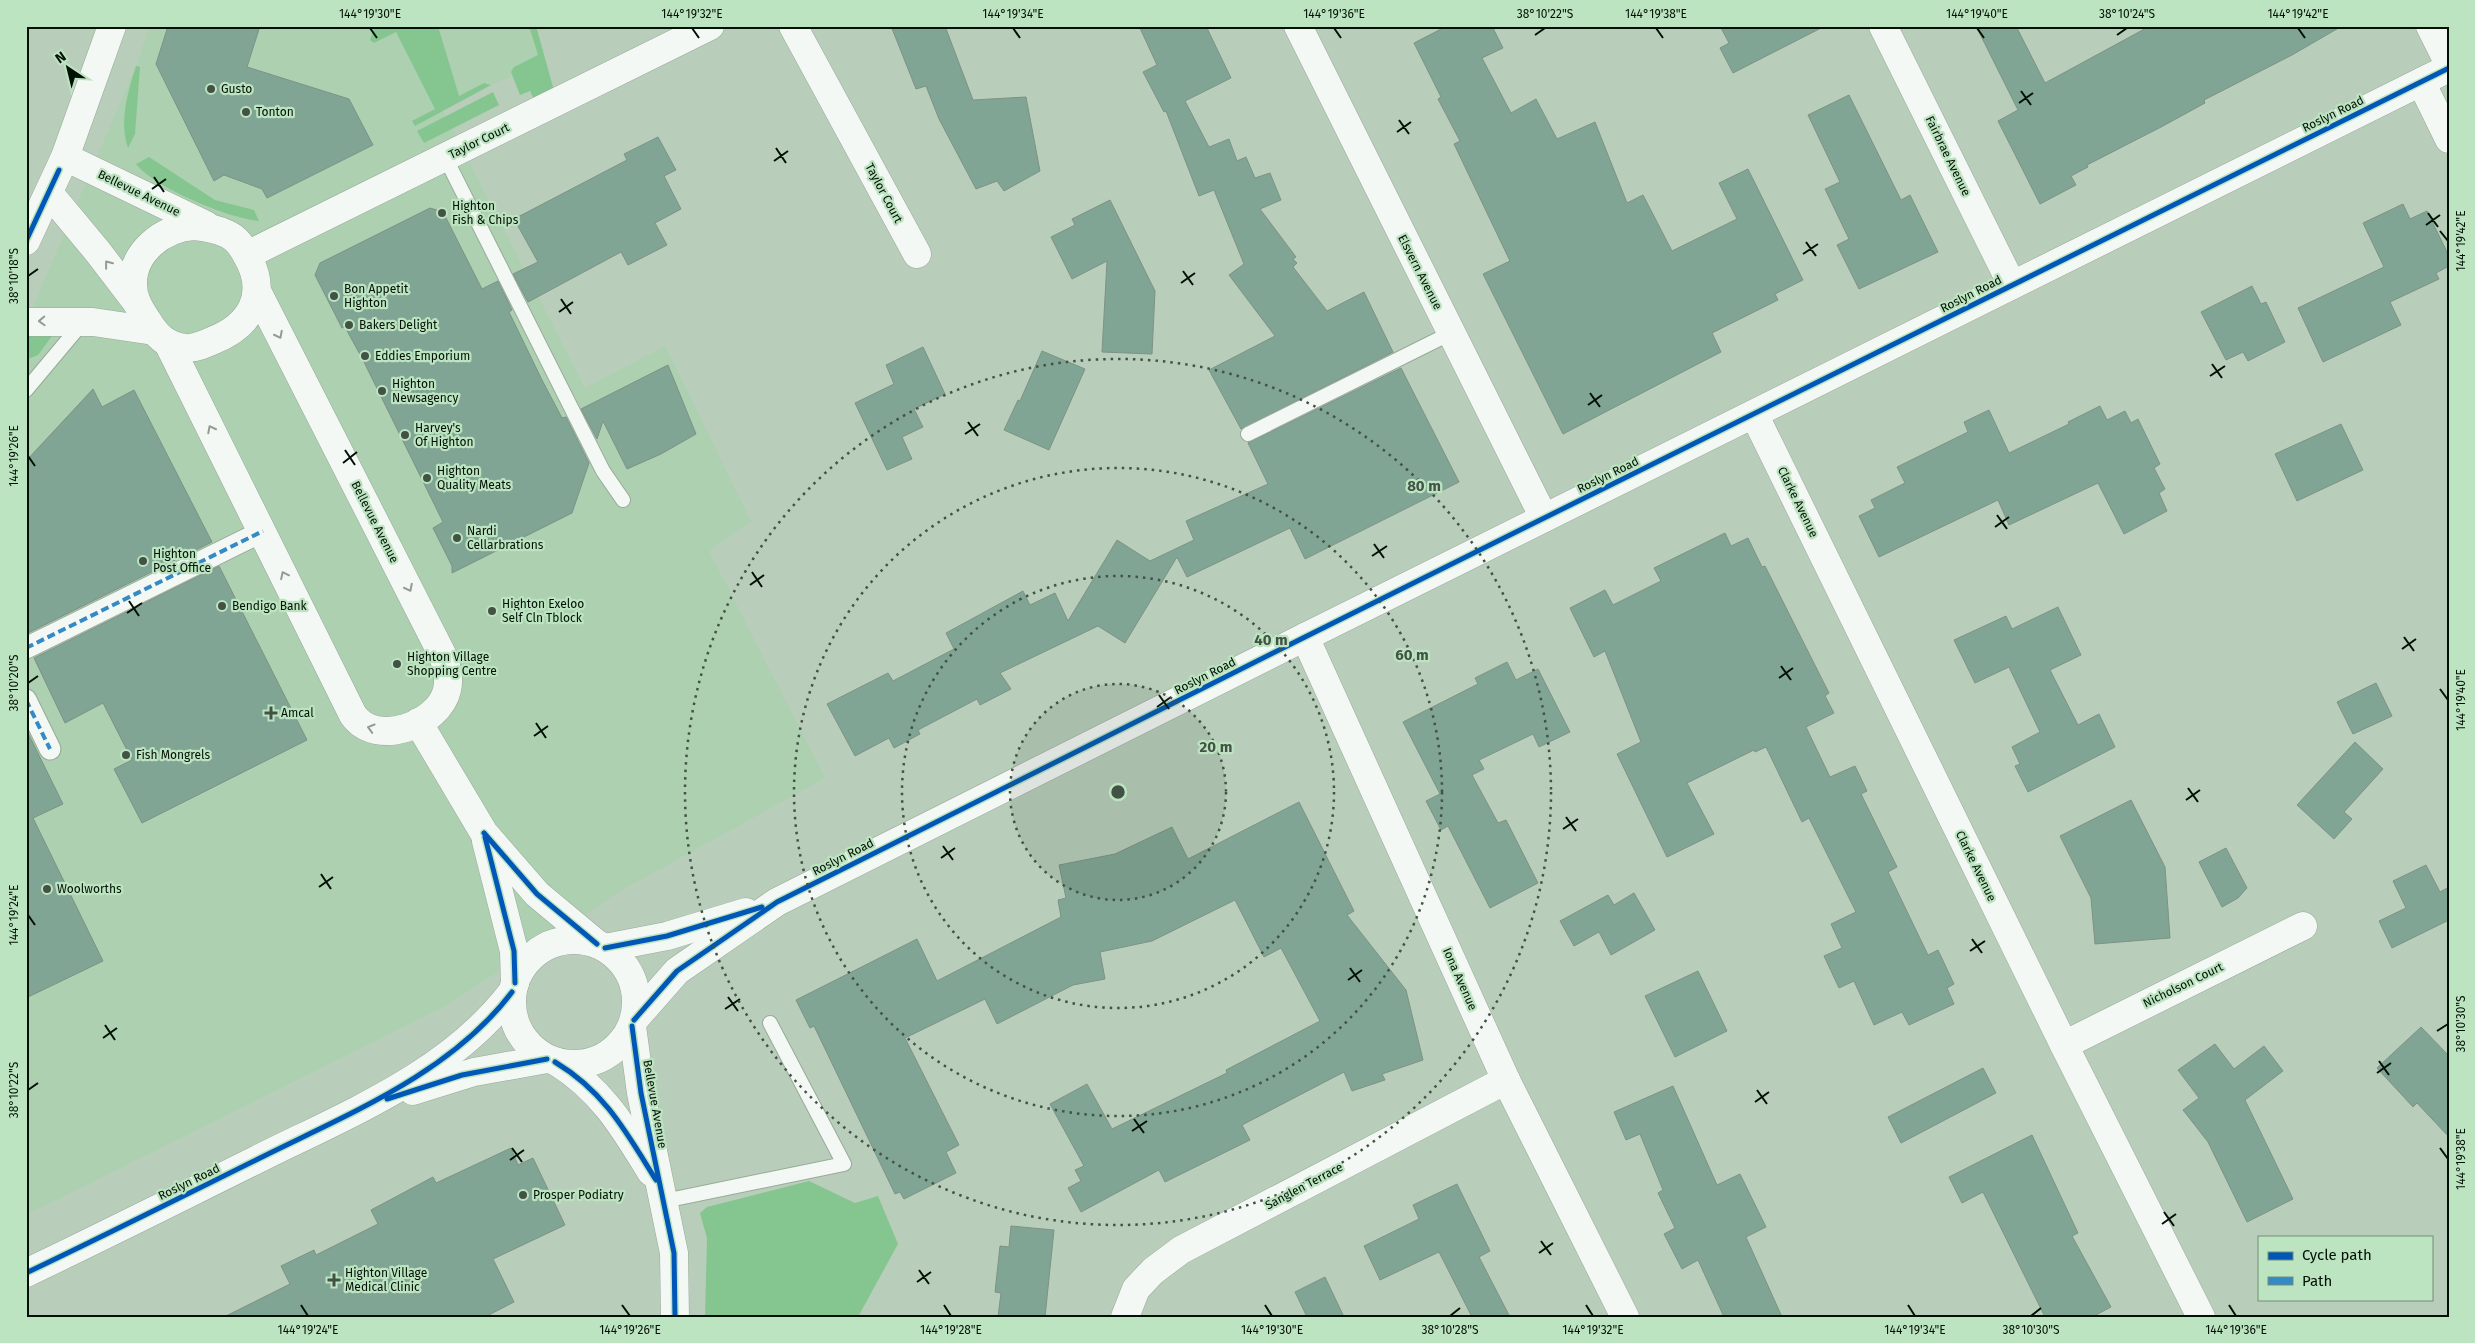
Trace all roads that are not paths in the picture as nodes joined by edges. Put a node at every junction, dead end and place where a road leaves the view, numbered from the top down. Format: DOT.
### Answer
graph roads {
  1 [pos="112,26"];
  2 [pos="710,26"];
  3 [pos="793,26"];
  4 [pos="1298,26"];
  5 [pos="1883,26"];
  6 [pos="2430,26"];
  7 [pos="2449,64"];
  8 [pos="2449,68"];
  9 [pos="2421,82"];
  10 [pos="2449,139"];
  11 [pos="65,157"];
  12 [pos="445,157"];
  13 [pos="49,193"];
  14 [pos="213,229"];
  15 [pos="26,241"];
  16 [pos="917,254"];
  17 [pos="247,256"];
  18 [pos="2012,285"];
  19 [pos="257,291"];
  20 [pos="137,304"];
  21 [pos="26,322"];
  22 [pos="83,322"];
  23 [pos="1451,333"];
  24 [pos="161,337"];
  25 [pos="26,390"];
  26 [pos="1754,414"];
  27 [pos="1248,434"];
  28 [pos="623,500"];
  29 [pos="1544,518"];
  30 [pos="263,531"];
  31 [pos="1305,637"];
  32 [pos="26,648"];
  33 [pos="26,700"];
  34 [pos="418,722"];
  35 [pos="50,749"];
  36 [pos="484,833"];
  37 [pos="777,902"];
  38 [pos="2303,926"];
  39 [pos="601,946"];
  40 [pos="514,988"];
  41 [pos="633,1023"];
  42 [pos="770,1023"];
  43 [pos="2064,1045"];
  44 [pos="551,1060"];
  45 [pos="1506,1080"];
  46 [pos="360,1108"];
  47 [pos="662,1194"];
  48 [pos="26,1274"];
  49 [pos="674,1317"];
  50 [pos="1125,1317"];
  51 [pos="1625,1317"];
  52 [pos="2201,1317"];
  1 -- 11 [label="street"];
  2 -- 12 [label="street, Taylor Court"];
  3 -- 16 [label="street, Taylor Court"];
  4 -- 23 [label="street, Elsvern Avenue"];
  5 -- 18 [label="street, Fairbrae Avenue"];
  6 -- 7 [label="street"];
  8 -- 9 [label="street, Roslyn Road"];
  9 -- 10 [label="street"];
  9 -- 18 [label="street, Roslyn Road"];
  11 -- 13 [label="street"];
  11 -- 14 [label="street, Bellevue Avenue"];
  12 -- 17 [label="street, Taylor Court"];
  12 -- 28 [label="lane"];
  13 -- 15 [label="street"];
  20 -- 13 [label="street, Bellevue Avenue, one-way"];
  14 -- 17 [label="street, Bellevue Avenue"];
  14 -- 20 [label="street, Bellevue Avenue"];
  17 -- 19 [label="street, Bellevue Avenue"];
  18 -- 26 [label="street, Roslyn Road"];
  19 -- 24 [label="street"];
  19 -- 34 [label="street, Bellevue Avenue, one-way"];
  20 -- 24 [label="street, Bellevue Avenue"];
  22 -- 21 [label="street, one-way"];
  22 -- 24 [label="street"];
  22 -- 25 [label="lane"];
  23 -- 27 [label="lane"];
  23 -- 29 [label="street, Elsvern Avenue"];
  30 -- 24 [label="street, Bellevue Avenue, one-way"];
  26 -- 29 [label="street, Roslyn Road"];
  26 -- 43 [label="street, Clarke Avenue"];
  29 -- 31 [label="street, Roslyn Road"];
  30 -- 32 [label="street"];
  34 -- 30 [label="street, Bellevue Avenue, one-way"];
  31 -- 37 [label="street, Roslyn Road"];
  31 -- 45 [label="street, Iona Avenue"];
  33 -- 35 [label="street"];
  34 -- 36 [label="street"];
  36 -- 39 [label="street"];
  36 -- 40 [label="street"];
  37 -- 39 [label="street, Roslyn Road"];
  37 -- 41 [label="street, Roslyn Road"];
  38 -- 43 [label="street, Nicholson Court"];
  39 -- 40 [label="street, Roslyn Road"];
  39 -- 41 [label="street"];
  40 -- 44 [label="street"];
  40 -- 46 [label="street, Roslyn Road"];
  41 -- 44 [label="street, Roslyn Road"];
  41 -- 47 [label="street, Bellevue Avenue"];
  42 -- 47 [label="lane"];
  43 -- 52 [label="street, Clarke Avenue"];
  44 -- 46 [label="street, Roslyn Road"];
  44 -- 47 [label="street, Bellevue Avenue"];
  45 -- 50 [label="street, Sanglen Terrace"];
  45 -- 51 [label="street, Iona Avenue"];
  46 -- 48 [label="street, Roslyn Road"];
  47 -- 49 [label="street, Bellevue Avenue"];
}
